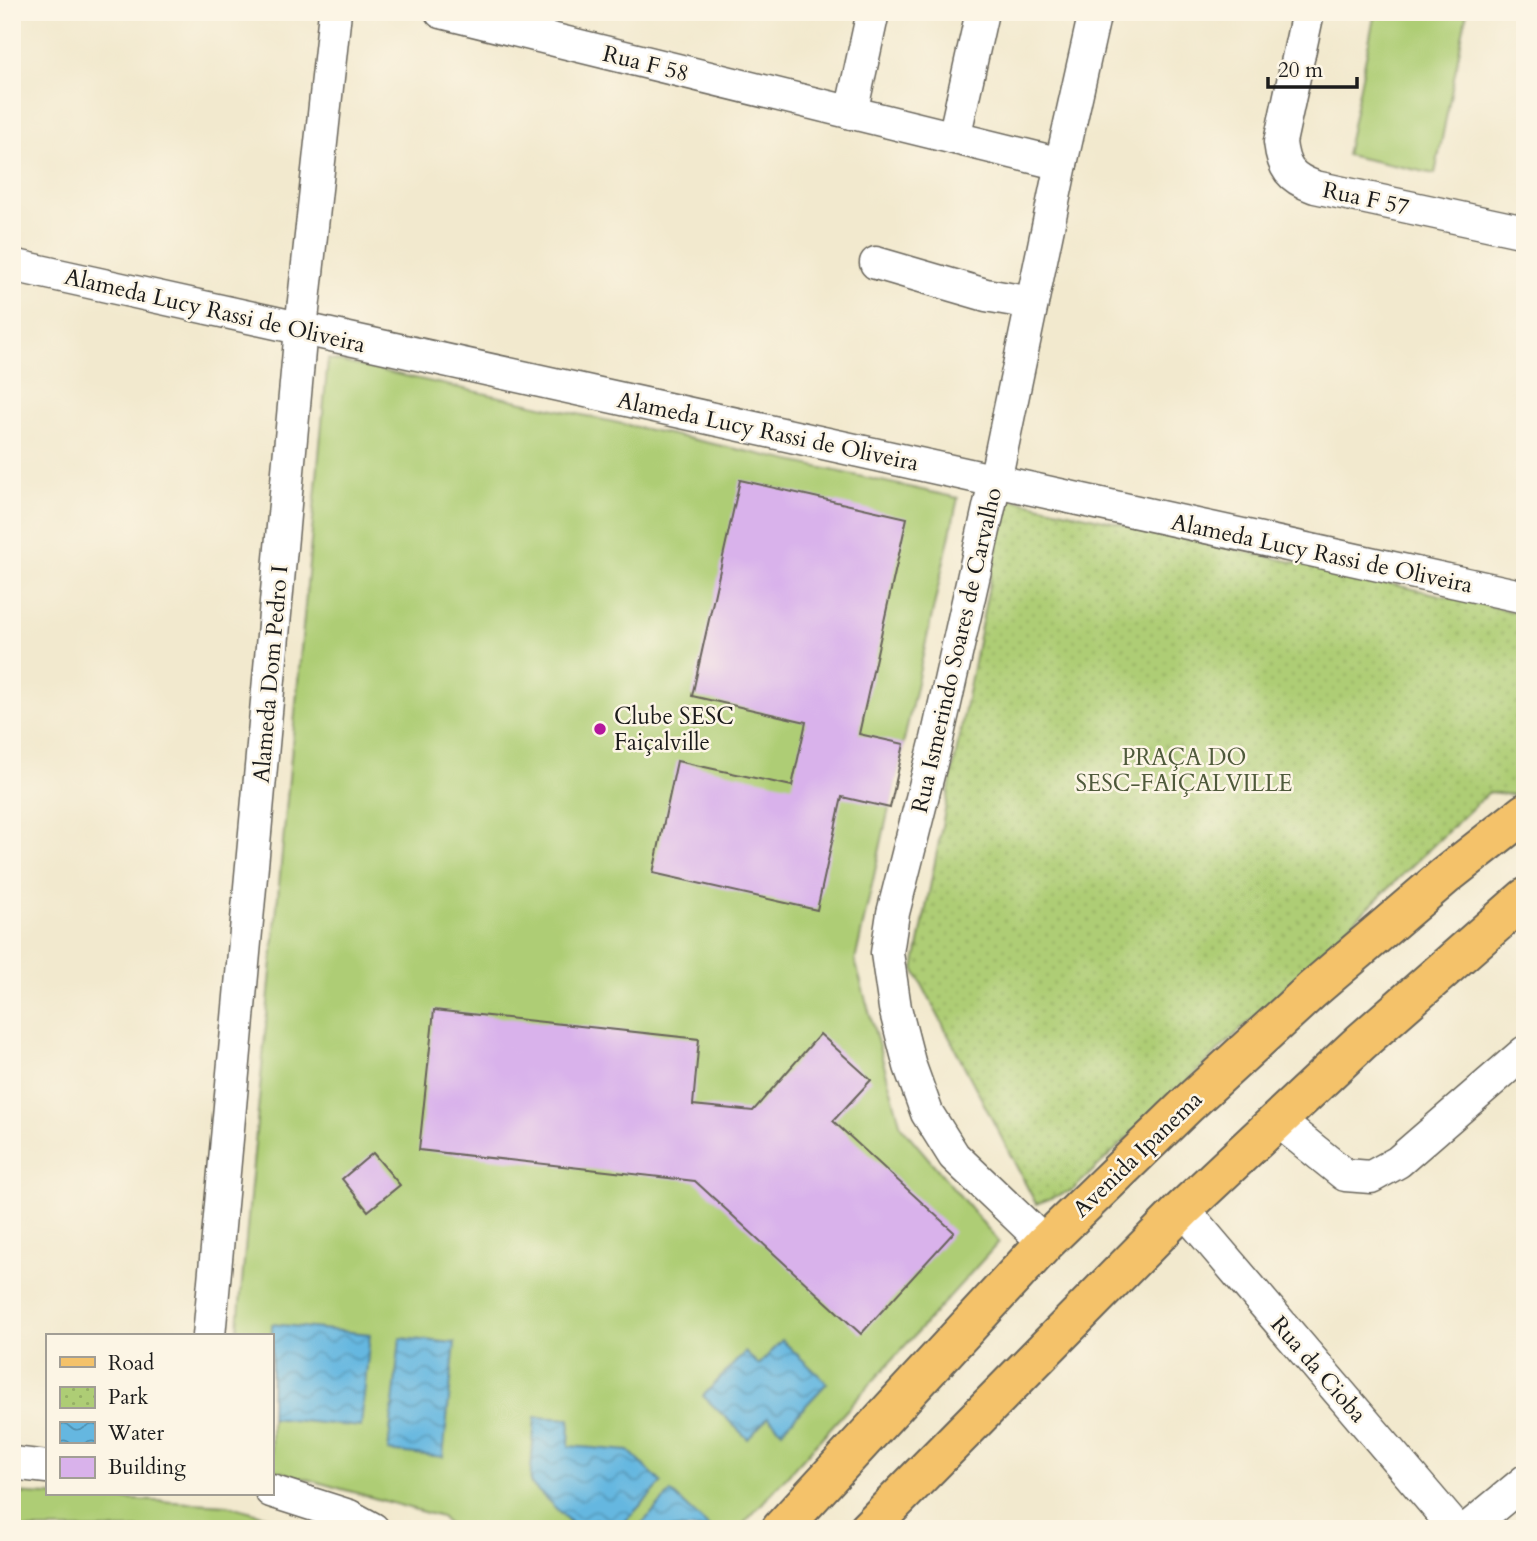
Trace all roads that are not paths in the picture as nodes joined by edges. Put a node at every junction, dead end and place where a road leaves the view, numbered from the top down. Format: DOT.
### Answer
graph roads {
  1 [pos="335,12"];
  2 [pos="441,12"];
  3 [pos="873,12"];
  4 [pos="982,12"];
  5 [pos="1095,12"];
  6 [pos="1308,12"];
  7 [pos="851,113"];
  8 [pos="954,138"];
  9 [pos="1061,164"];
  10 [pos="1525,232"];
  11 [pos="876,264"];
  12 [pos="12,265"];
  13 [pos="1032,303"];
  14 [pos="301,330"];
  15 [pos="995,481"];
  16 [pos="1525,597"];
  17 [pos="1525,813"];
  18 [pos="1525,898"];
  19 [pos="1525,1052"];
  20 [pos="1277,1120"];
  21 [pos="1182,1209"];
  22 [pos="1045,1243"];
  23 [pos="209,1334"];
  24 [pos="12,1463"];
  25 [pos="46,1466"];
  26 [pos="1525,1481"];
  27 [pos="273,1492"];
  28 [pos="373,1529"];
  29 [pos="781,1529"];
  30 [pos="868,1529"];
  31 [pos="1456,1529"];
  32 [pos="1466,1529"];
  1 -- 14 [label="street, Alameda Dom Pedro I"];
  2 -- 7 [label="street, Rua F 58"];
  3 -- 7 [label="street"];
  4 -- 8 [label="street"];
  5 -- 9 [label="street, Rua Ismerindo Soares de Carvalho"];
  6 -- 10 [label="street, Rua F 57"];
  7 -- 8 [label="street, Rua F 58"];
  8 -- 9 [label="street, Rua F 58"];
  9 -- 13 [label="street, Rua Ismerindo Soares de Carvalho"];
  11 -- 13 [label="street"];
  12 -- 14 [label="street, Alameda Lucy Rassi de Oliveira"];
  13 -- 15 [label="street, Rua Ismerindo Soares de Carvalho"];
  14 -- 15 [label="street, Alameda Lucy Rassi de Oliveira"];
  14 -- 23 [label="street, Alameda Dom Pedro I"];
  15 -- 16 [label="street, Alameda Lucy Rassi de Oliveira"];
  15 -- 22 [label="street, Rua Ismerindo Soares de Carvalho"];
  17 -- 22 [label="main road, Avenida Ipanema"];
  18 -- 20 [label="main road"];
  19 -- 20 [label="street"];
  20 -- 21 [label="main road"];
  21 -- 30 [label="main road"];
  21 -- 31 [label="street, Rua da Cioba"];
  22 -- 29 [label="main road, Avenida Ipanema"];
  24 -- 25 [label="street"];
  26 -- 32 [label="street"];
  27 -- 28 [label="street"];
}
